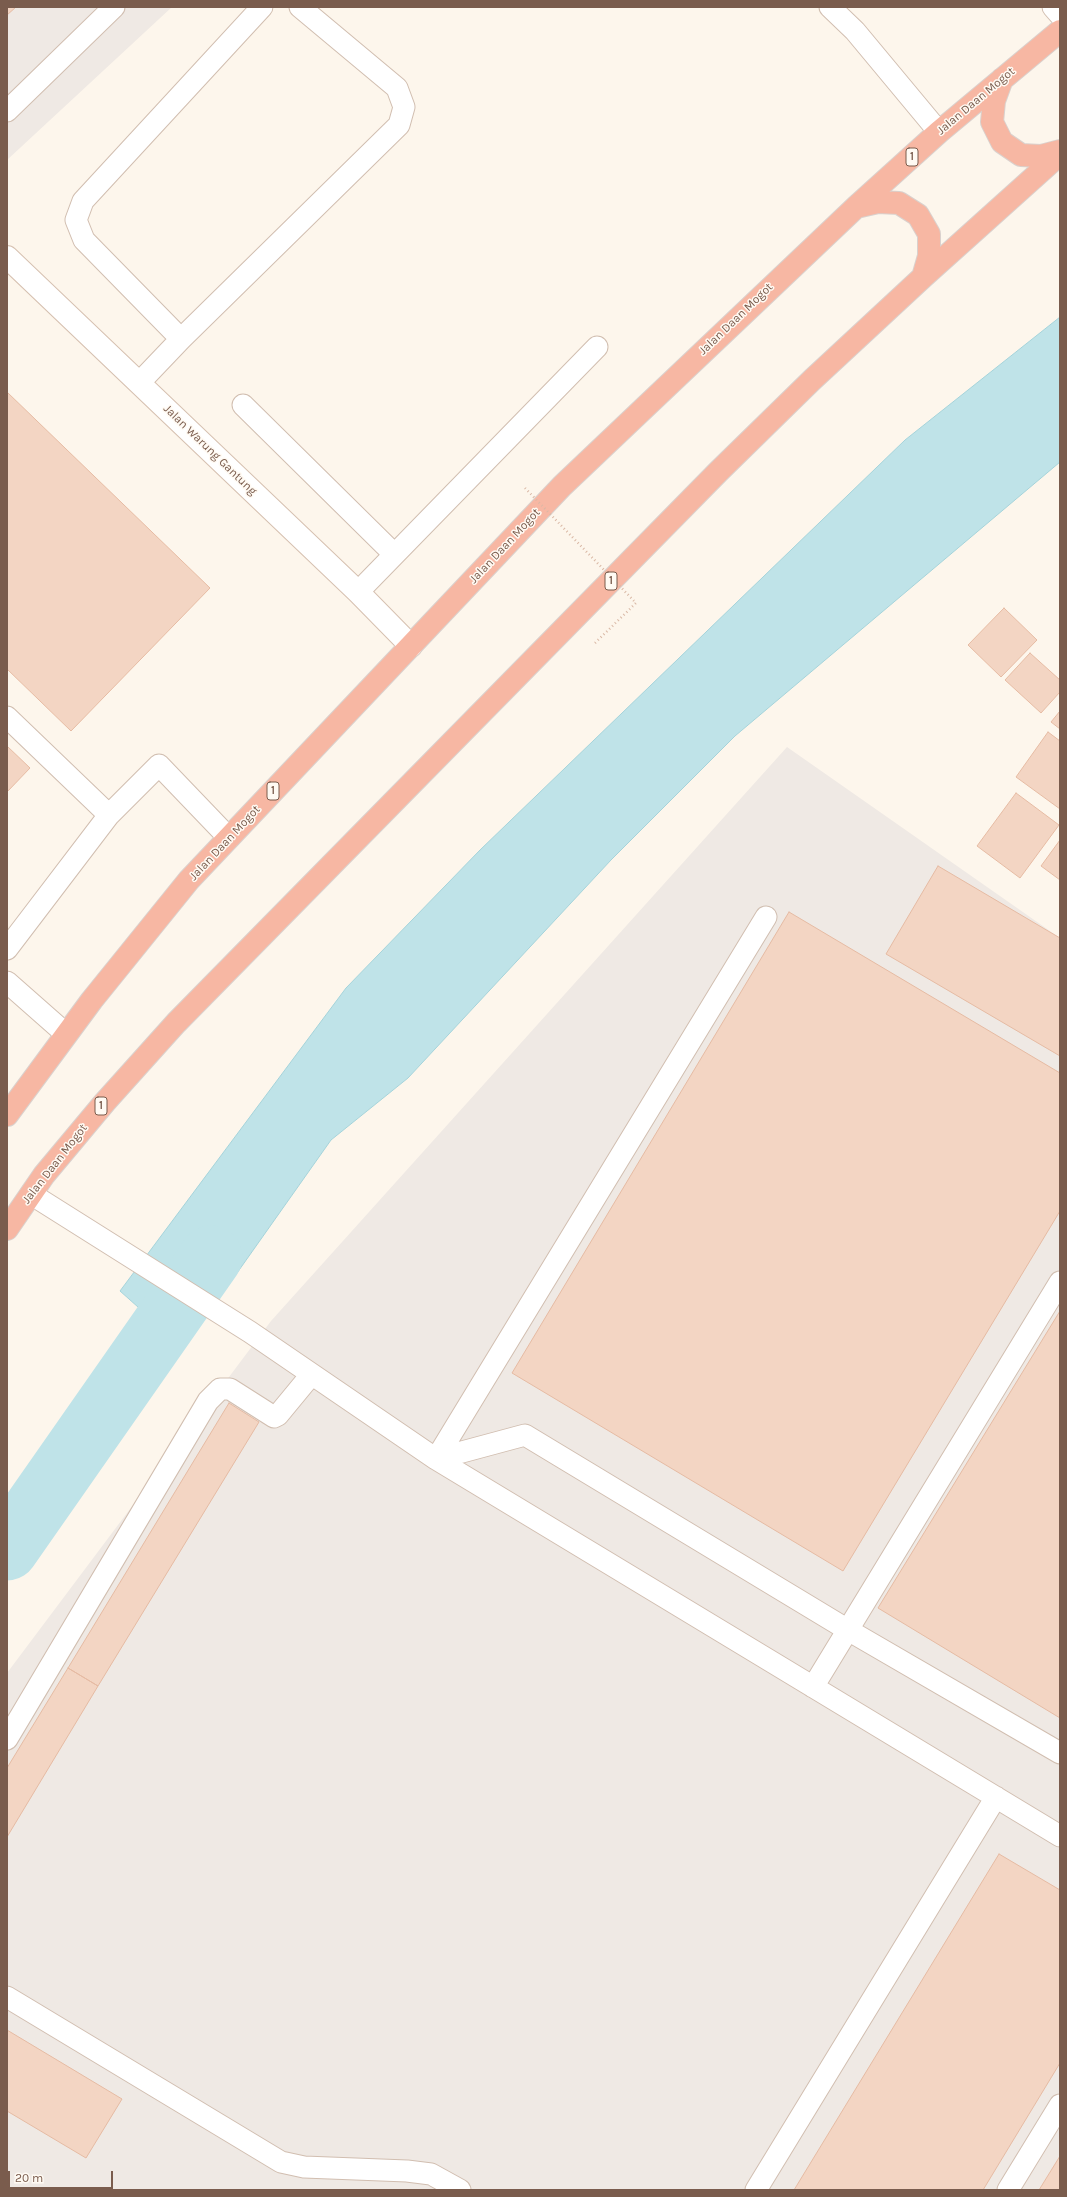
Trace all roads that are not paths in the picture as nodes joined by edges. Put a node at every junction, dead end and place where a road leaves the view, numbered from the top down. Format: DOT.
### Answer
graph roads {
  1 [pos="114,7"];
  2 [pos="262,7"];
  3 [pos="300,7"];
  4 [pos="830,7"];
  5 [pos="1053,7"];
  6 [pos="1060,15"];
  7 [pos="1060,31"];
  8 [pos="1002,79"];
  9 [pos="7,111"];
  10 [pos="939,132"];
  11 [pos="1060,151"];
  12 [pos="1060,154"];
  13 [pos="856,207"];
  14 [pos="7,257"];
  15 [pos="922,277"];
  16 [pos="180,339"];
  17 [pos="597,347"];
  18 [pos="140,382"];
  19 [pos="243,405"];
  20 [pos="394,554"];
  21 [pos="358,592"];
  22 [pos="411,646"];
  23 [pos="7,717"];
  24 [pos="108,815"];
  25 [pos="229,838"];
  26 [pos="766,917"];
  27 [pos="7,949"];
  28 [pos="7,982"];
  29 [pos="66,1034"];
  30 [pos="7,1115"];
  31 [pos="31,1194"];
  32 [pos="7,1229"];
  33 [pos="1060,1282"];
  34 [pos="311,1375"];
  35 [pos="436,1459"];
  36 [pos="848,1630"];
  37 [pos="813,1687"];
  38 [pos="7,1739"];
  39 [pos="1060,1753"];
  40 [pos="996,1798"];
  41 [pos="1060,1836"];
  42 [pos="7,1997"];
  43 [pos="1060,2105"];
  44 [pos="460,2190"];
  45 [pos="756,2190"];
  46 [pos="1008,2190"];
  1 -- 9 [label="lane"];
  2 -- 16 [label="lane"];
  3 -- 16 [label="lane"];
  4 -- 10 [label="lane"];
  5 -- 6 [label="lane"];
  7 -- 8 [label="highway, Jalan Daan Mogot / 1"];
  8 -- 10 [label="highway, Jalan Daan Mogot / 1"];
  8 -- 11 [label="highway"];
  10 -- 13 [label="highway, Jalan Daan Mogot / 1"];
  12 -- 15 [label="highway, Jalan Daan Mogot / 1"];
  13 -- 15 [label="highway"];
  13 -- 22 [label="highway, Jalan Daan Mogot / 1"];
  14 -- 18 [label="street, Jalan Warung Gantung"];
  15 -- 31 [label="highway, Jalan Daan Mogot / 1"];
  16 -- 18 [label="lane"];
  17 -- 20 [label="lane"];
  18 -- 21 [label="street, Jalan Warung Gantung"];
  19 -- 20 [label="lane"];
  20 -- 21 [label="lane"];
  21 -- 22 [label="street, Jalan Warung Gantung"];
  22 -- 25 [label="highway, Jalan Daan Mogot / 1"];
  23 -- 24 [label="lane"];
  24 -- 25 [label="lane"];
  24 -- 27 [label="lane"];
  25 -- 29 [label="highway, Jalan Daan Mogot / 1"];
  26 -- 35 [label="lane"];
  28 -- 29 [label="lane"];
  29 -- 30 [label="highway, Jalan Daan Mogot / 1"];
  31 -- 32 [label="highway, Jalan Daan Mogot / 1"];
  31 -- 34 [label="lane"];
  33 -- 36 [label="lane"];
  34 -- 35 [label="lane"];
  34 -- 38 [label="lane"];
  35 -- 36 [label="lane"];
  35 -- 37 [label="lane"];
  36 -- 37 [label="lane"];
  36 -- 39 [label="lane"];
  37 -- 40 [label="lane"];
  40 -- 41 [label="lane"];
  40 -- 45 [label="lane"];
  42 -- 44 [label="lane"];
  43 -- 46 [label="lane"];
}
